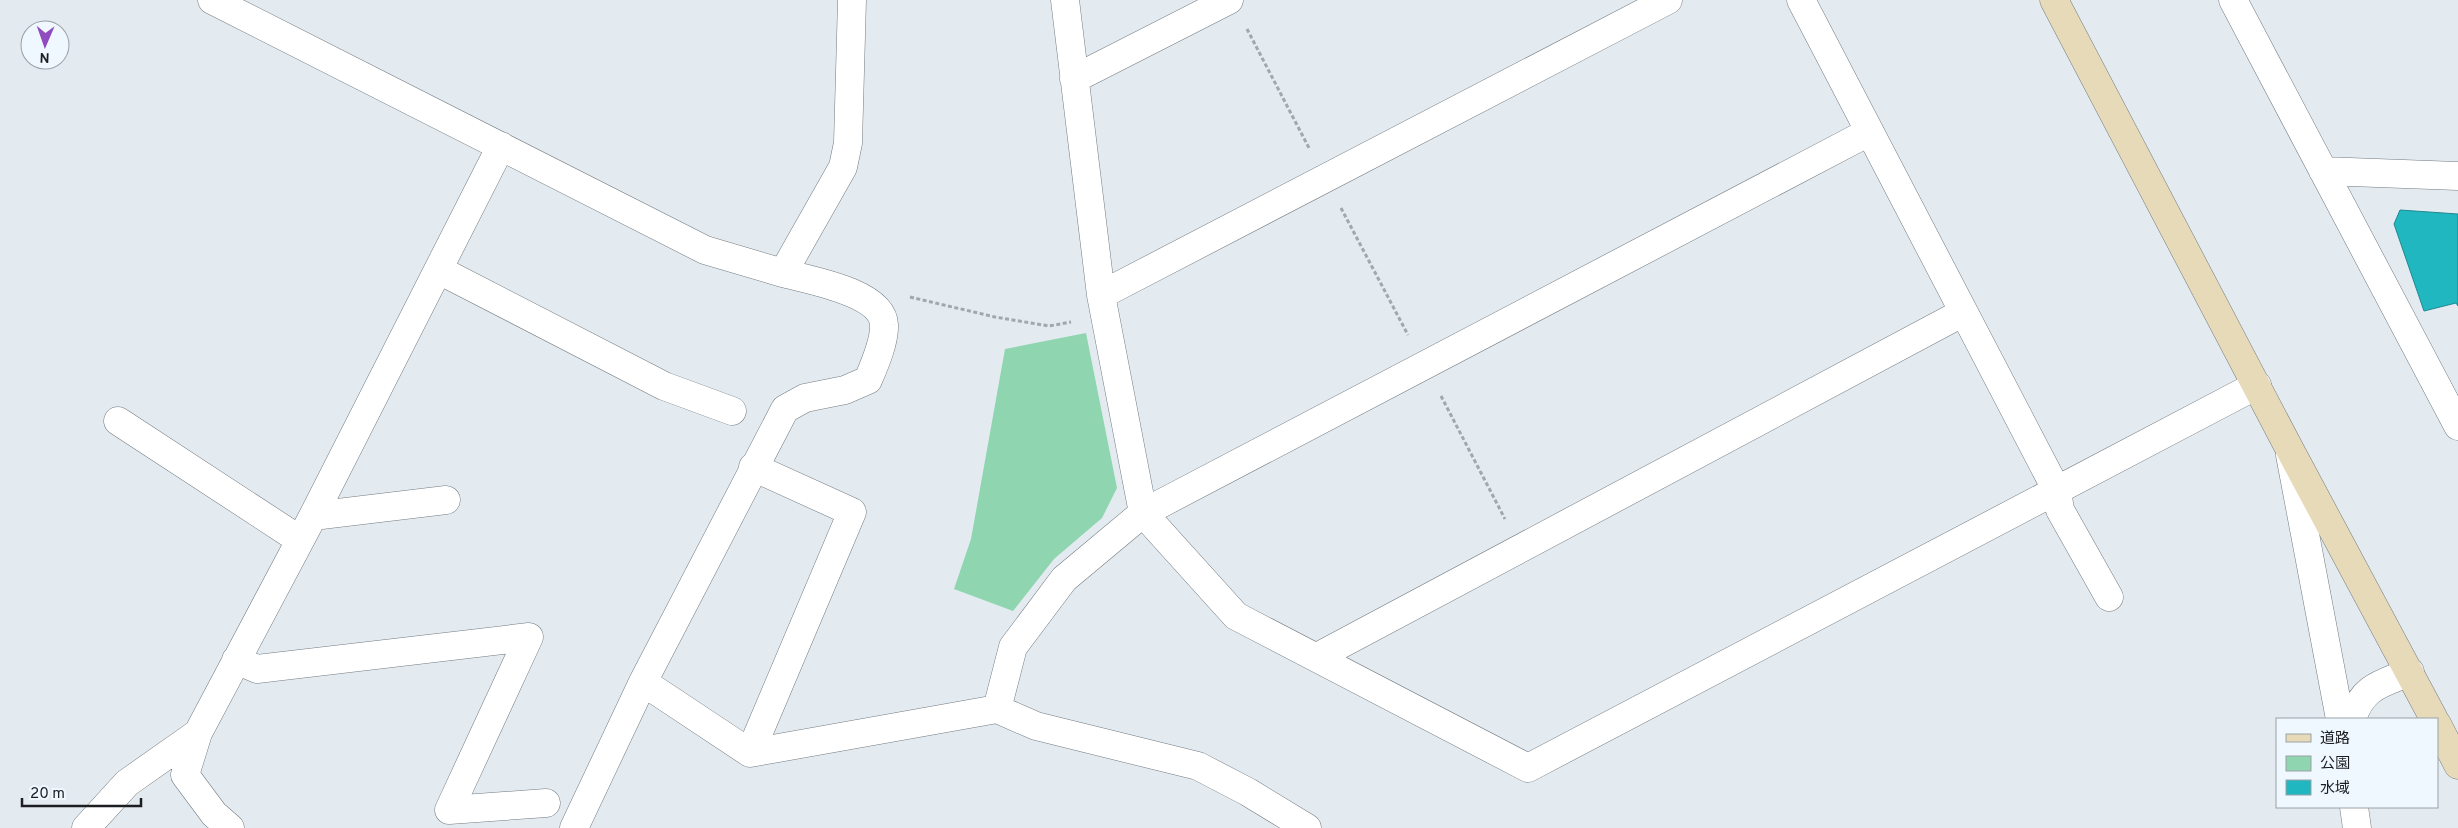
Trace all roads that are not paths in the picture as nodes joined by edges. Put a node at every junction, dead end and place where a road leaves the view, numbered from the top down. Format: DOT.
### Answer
graph roads {
  1 [pos="212,0"];
  2 [pos="852,0"];
  3 [pos="1065,0"];
  4 [pos="1229,0"];
  5 [pos="1668,0"];
  6 [pos="1801,0"];
  7 [pos="2054,0"];
  8 [pos="2233,0"];
  9 [pos="1074,79"];
  10 [pos="1869,132"];
  11 [pos="502,146"];
  12 [pos="2323,171"];
  13 [pos="2458,176"];
  14 [pos="439,270"];
  15 [pos="783,273"];
  16 [pos="1103,305"];
  17 [pos="1962,313"];
  18 [pos="2257,385"];
  19 [pos="732,411"];
  20 [pos="118,421"];
  21 [pos="2458,426"];
  22 [pos="2289,448"];
  23 [pos="753,467"];
  24 [pos="2056,490"];
  25 [pos="446,500"];
  26 [pos="1143,513"];
  27 [pos="313,516"];
  28 [pos="300,540"];
  29 [pos="2109,597"];
  30 [pos="1317,657"];
  31 [pos="236,660"];
  32 [pos="2410,672"];
  33 [pos="643,682"];
  34 [pos="998,708"];
  35 [pos="2340,718"];
  36 [pos="2352,718"];
  37 [pos="2433,718"];
  38 [pos="2438,726"];
  39 [pos="198,732"];
  40 [pos="750,753"];
  41 [pos="2458,765"];
  42 [pos="546,803"];
  43 [pos="2354,808"];
  44 [pos="86,828"];
  45 [pos="230,828"];
  46 [pos="574,828"];
  47 [pos="1307,828"];
  48 [pos="2357,828"];
  1 -- 11 [label="street"];
  2 -- 15 [label="street"];
  3 -- 9 [label="street"];
  4 -- 9 [label="street"];
  5 -- 16 [label="street"];
  6 -- 10 [label="street"];
  7 -- 18 [label="street"];
  8 -- 12 [label="street"];
  9 -- 16 [label="street"];
  10 -- 17 [label="street"];
  10 -- 26 [label="street"];
  11 -- 14 [label="street"];
  11 -- 15 [label="street"];
  12 -- 13 [label="street"];
  12 -- 21 [label="street"];
  14 -- 19 [label="street"];
  14 -- 27 [label="street"];
  15 -- 23 [label="street"];
  16 -- 26 [label="street"];
  17 -- 24 [label="street"];
  17 -- 30 [label="street"];
  18 -- 22 [label="street"];
  18 -- 24 [label="street"];
  20 -- 28 [label="street"];
  22 -- 32 [label="street"];
  22 -- 35 [label="street"];
  23 -- 33 [label="street"];
  23 -- 40 [label="street"];
  24 -- 29 [label="street"];
  24 -- 30 [label="street"];
  25 -- 27 [label="street"];
  26 -- 30 [label="street"];
  26 -- 34 [label="street"];
  27 -- 28 [label="street"];
  28 -- 31 [label="street"];
  31 -- 39 [label="street"];
  31 -- 42 [label="street"];
  32 -- 36 [label="street"];
  32 -- 37 [label="street"];
  33 -- 40 [label="street"];
  33 -- 46 [label="street"];
  34 -- 40 [label="street"];
  34 -- 47 [label="street"];
  38 -- 41 [label="street"];
  39 -- 44 [label="street"];
  39 -- 45 [label="street"];
  43 -- 48 [label="street"];
}
